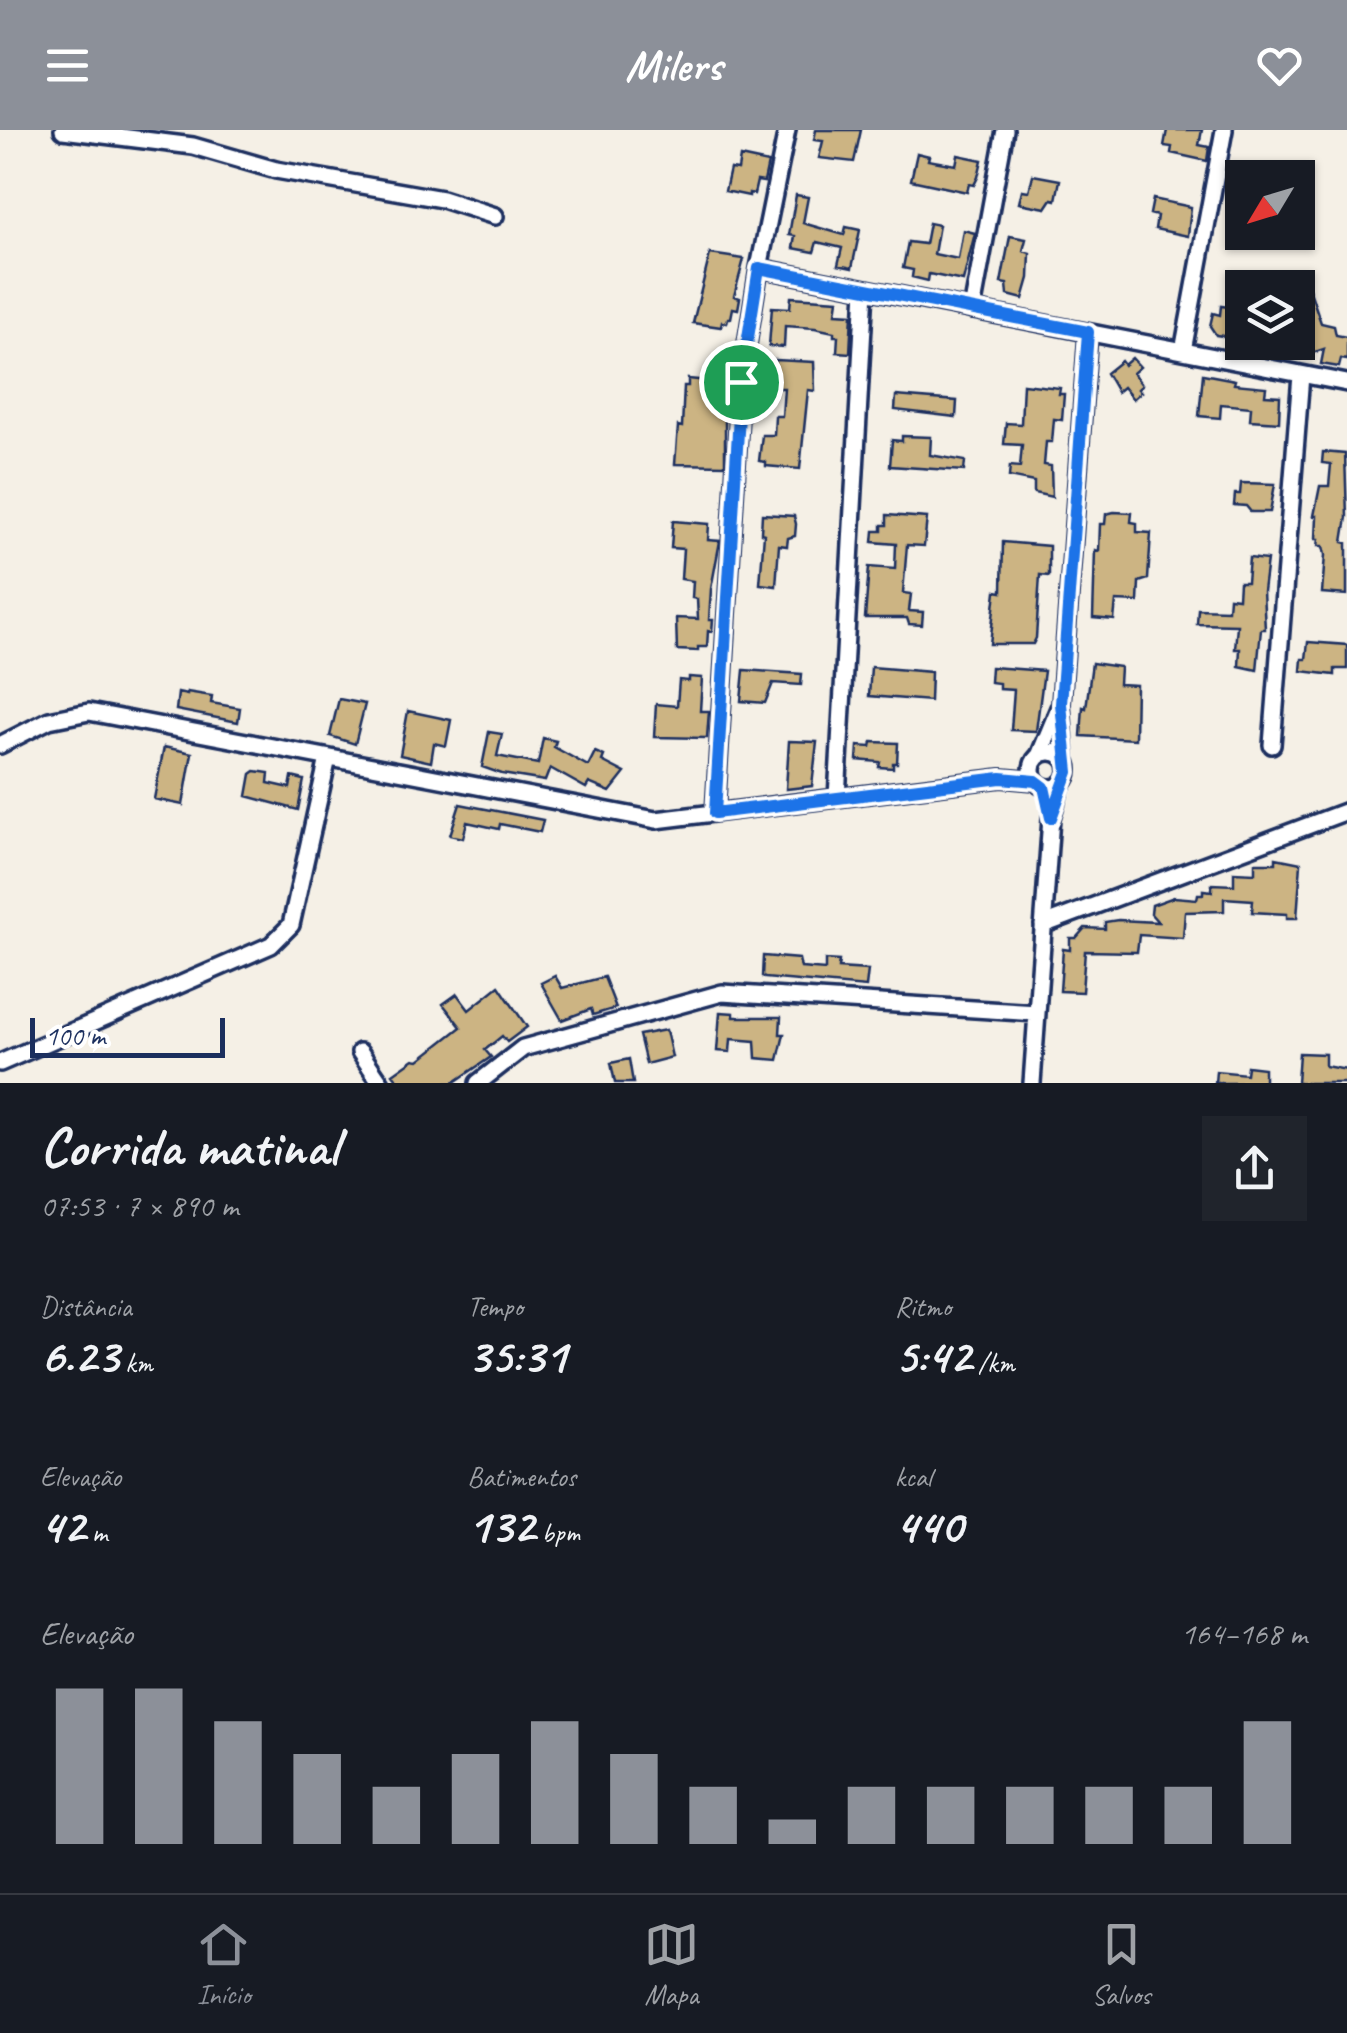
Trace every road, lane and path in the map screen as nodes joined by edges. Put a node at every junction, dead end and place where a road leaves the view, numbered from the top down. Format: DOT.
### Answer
graph roads {
  1 [pos="63,130"];
  2 [pos="787,130"];
  3 [pos="1006,130"];
  4 [pos="1224,130"];
  5 [pos="495,216"];
  6 [pos="759,268"];
  7 [pos="865,290"];
  8 [pos="972,310"];
  9 [pos="1088,332"];
  10 [pos="1183,351"];
  11 [pos="1300,375"];
  12 [pos="1347,383"];
  13 [pos="1061,704"];
  14 [pos="1272,744"];
  15 [pos="0,745"];
  16 [pos="328,758"];
  17 [pos="1065,759"];
  18 [pos="1038,772"];
  19 [pos="1062,785"];
  20 [pos="837,798"];
  21 [pos="1347,811"];
  22 [pos="715,813"];
  23 [pos="1051,818"];
  24 [pos="1043,925"];
  25 [pos="1037,1014"];
  26 [pos="360,1052"];
  27 [pos="0,1063"];
  28 [pos="381,1083"];
  29 [pos="478,1083"];
  30 [pos="1032,1083"];
  1 -- 5 [label="street"];
  2 -- 6 [label="street"];
  3 -- 8 [label="street"];
  4 -- 10 [label="street"];
  6 -- 7 [label="street"];
  6 -- 22 [label="street"];
  7 -- 8 [label="street"];
  7 -- 20 [label="street"];
  8 -- 9 [label="street"];
  9 -- 10 [label="street"];
  9 -- 13 [label="street"];
  10 -- 11 [label="street"];
  11 -- 12 [label="street"];
  11 -- 14 [label="street"];
  13 -- 17 [label="street"];
  13 -- 18 [label="street"];
  15 -- 16 [label="street"];
  16 -- 22 [label="street"];
  16 -- 27 [label="street"];
  17 -- 18 [label="street"];
  17 -- 19 [label="street"];
  18 -- 19 [label="street"];
  18 -- 20 [label="street"];
  18 -- 23 [label="street"];
  19 -- 23 [label="street"];
  20 -- 22 [label="street"];
  21 -- 24 [label="street"];
  23 -- 24 [label="street"];
  24 -- 25 [label="street"];
  25 -- 29 [label="street"];
  25 -- 30 [label="street"];
  26 -- 28 [label="street"];
}
